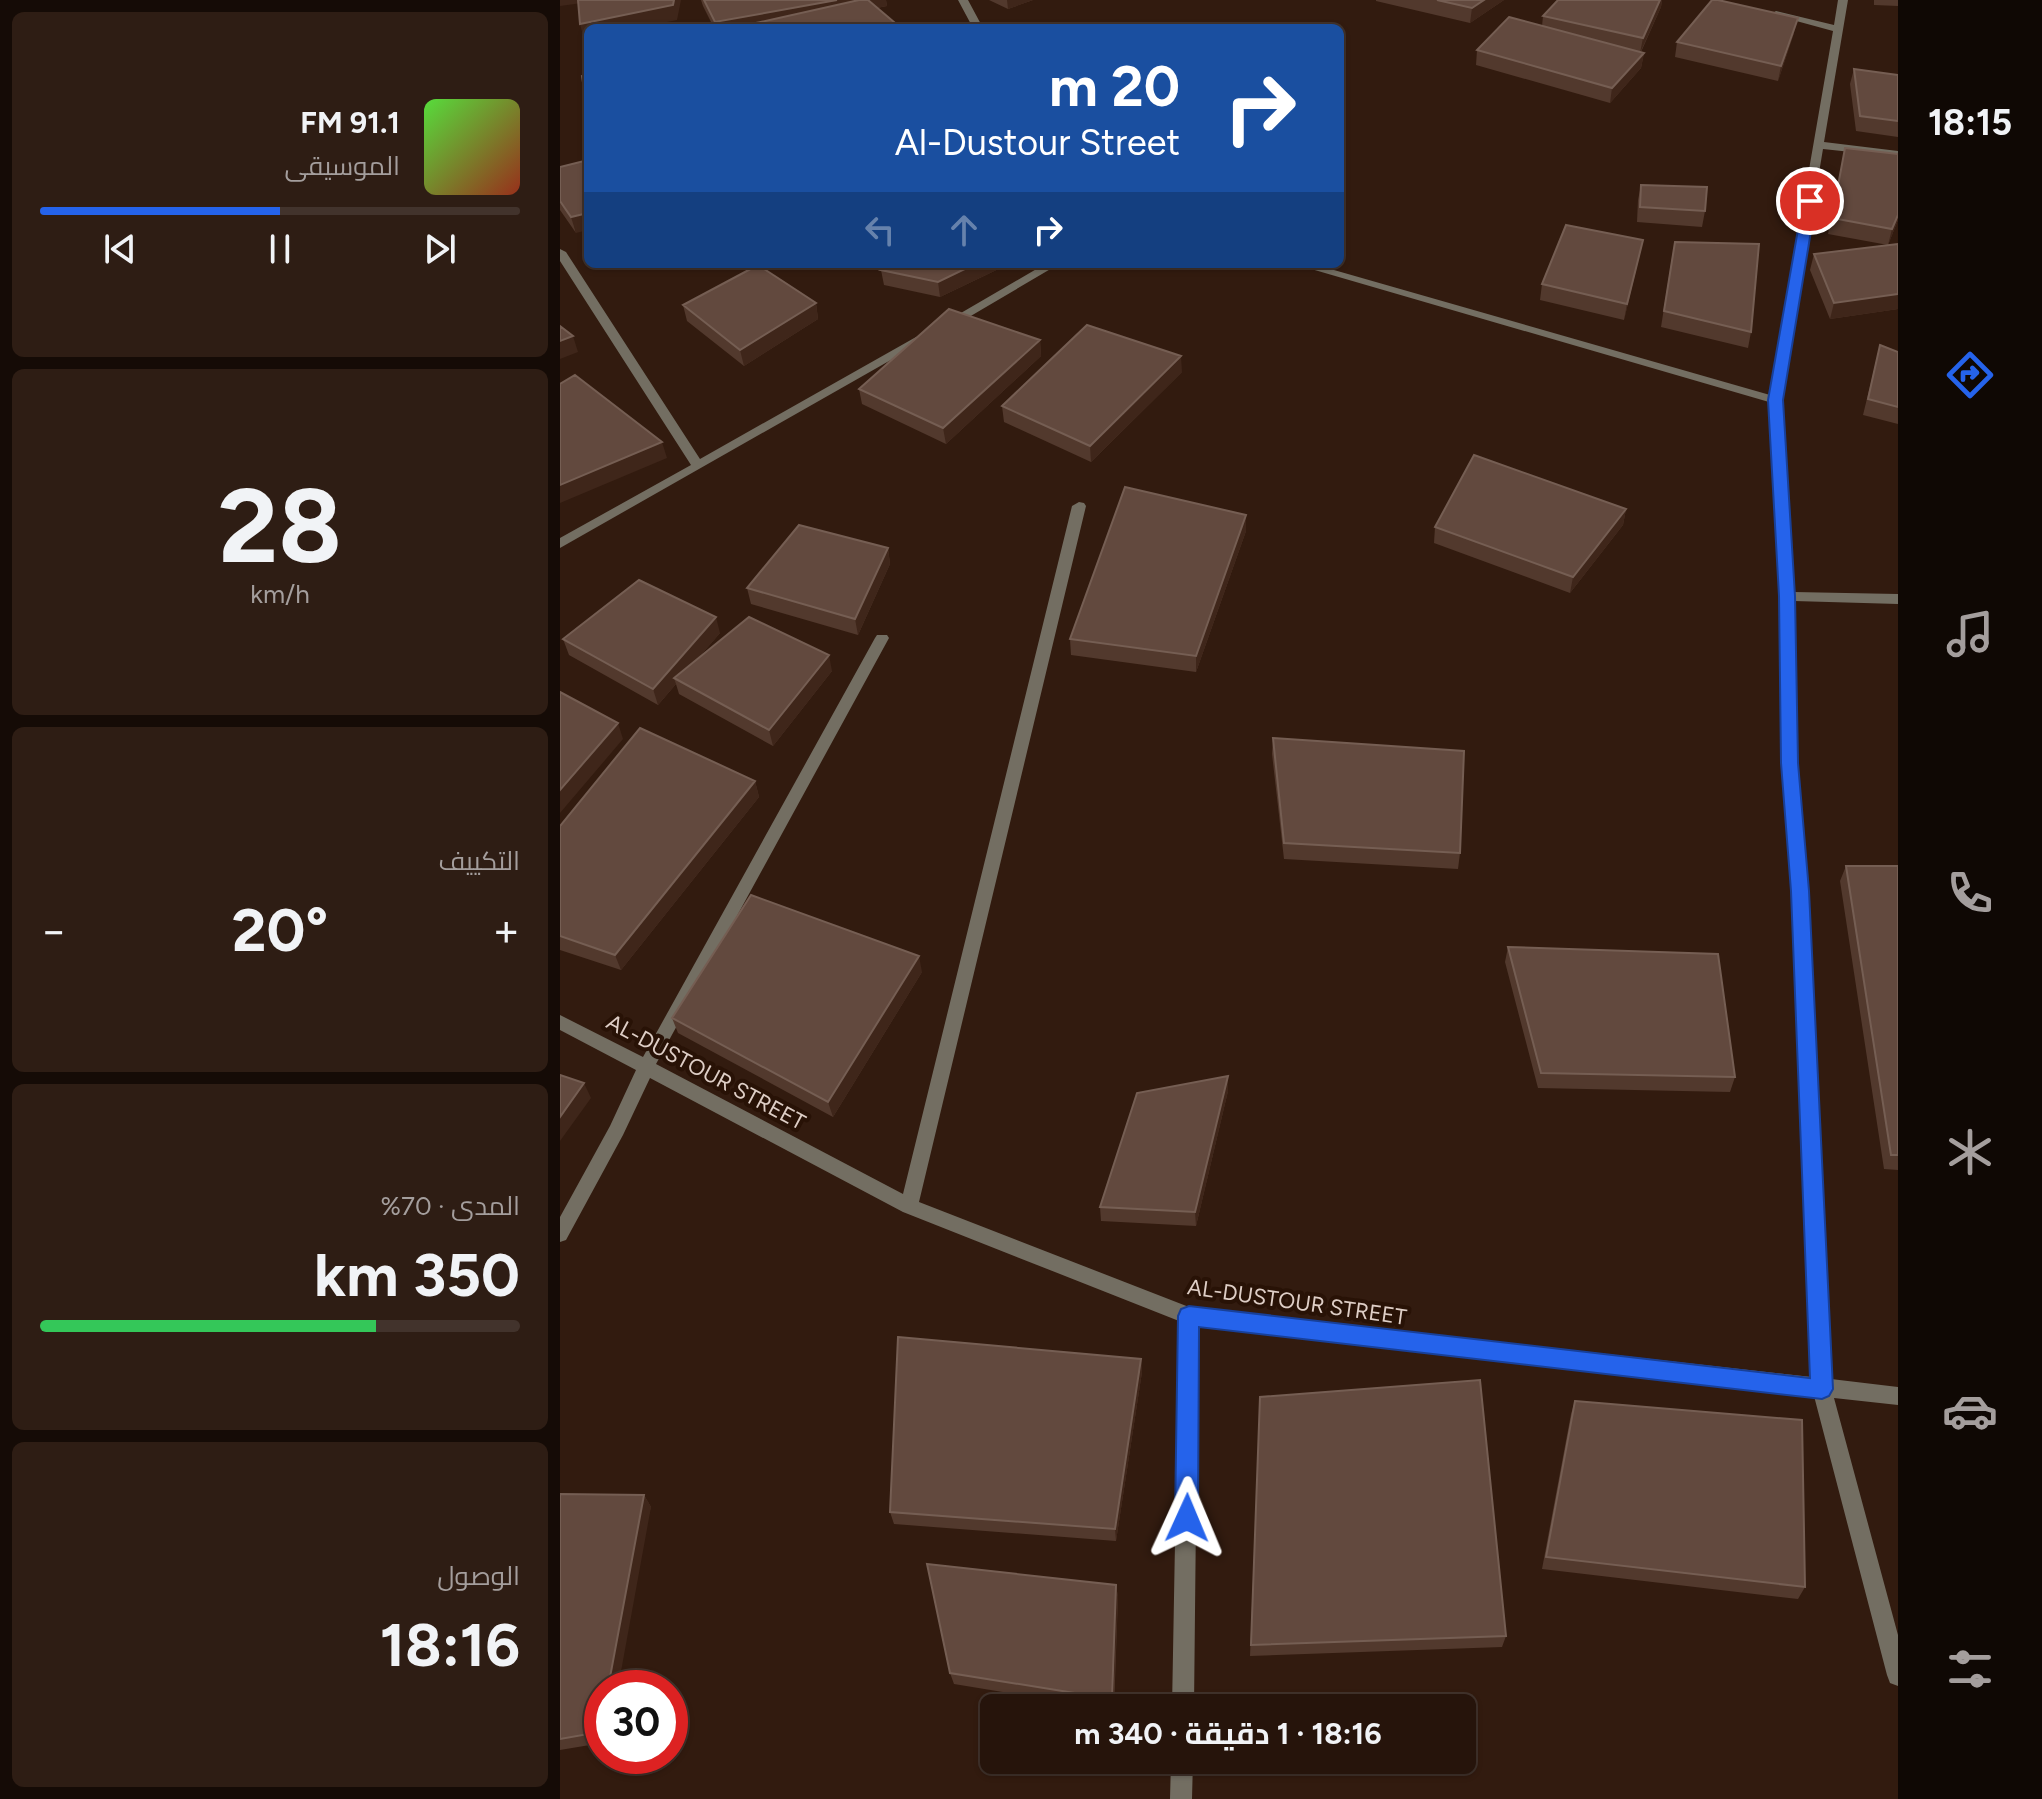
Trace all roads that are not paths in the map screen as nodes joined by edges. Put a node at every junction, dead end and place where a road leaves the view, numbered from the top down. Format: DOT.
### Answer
graph roads {
  1 [pos="963,0"];
  2 [pos="1843,0"];
  3 [pos="1760,11"];
  4 [pos="976,24"];
  5 [pos="1837,29"];
  6 [pos="1819,145"];
  7 [pos="1898,154"];
  8 [pos="560,252"];
  9 [pos="1046,268"];
  10 [pos="1314,268"];
  11 [pos="1775,400"];
  12 [pos="698,466"];
  13 [pos="1079,506"];
  14 [pos="560,544"];
  15 [pos="1787,596"];
  16 [pos="1898,599"];
  17 [pos="882,638"];
  18 [pos="560,1022"];
  19 [pos="646,1067"];
  20 [pos="909,1206"];
  21 [pos="560,1234"];
  22 [pos="1189,1316"];
  23 [pos="1822,1389"];
  24 [pos="1898,1396"];
  25 [pos="1898,1675"];
  26 [pos="1183,1694"];
  27 [pos="1182,1774"];
  28 [pos="1181,1799"];
  1 -- 4 [label="street"];
  2 -- 5 [label="street"];
  3 -- 5 [label="street"];
  5 -- 6 [label="street"];
  6 -- 7 [label="street"];
  6 -- 11 [label="street"];
  8 -- 12 [label="street"];
  9 -- 12 [label="street"];
  10 -- 11 [label="street"];
  11 -- 15 [label="street"];
  12 -- 14 [label="street"];
  13 -- 20 [label="street"];
  15 -- 16 [label="street"];
  15 -- 23 [label="street"];
  17 -- 19 [label="street"];
  18 -- 19 [label="street, AL-DUSTOUR STREET"];
  19 -- 20 [label="street, AL-DUSTOUR STREET"];
  19 -- 21 [label="street"];
  20 -- 22 [label="street, AL-DUSTOUR STREET"];
  22 -- 23 [label="street, AL-DUSTOUR STREET"];
  22 -- 26 [label="street"];
  23 -- 24 [label="street, AL-DUSTOUR STREET"];
  23 -- 25 [label="street"];
  27 -- 28 [label="street"];
}
